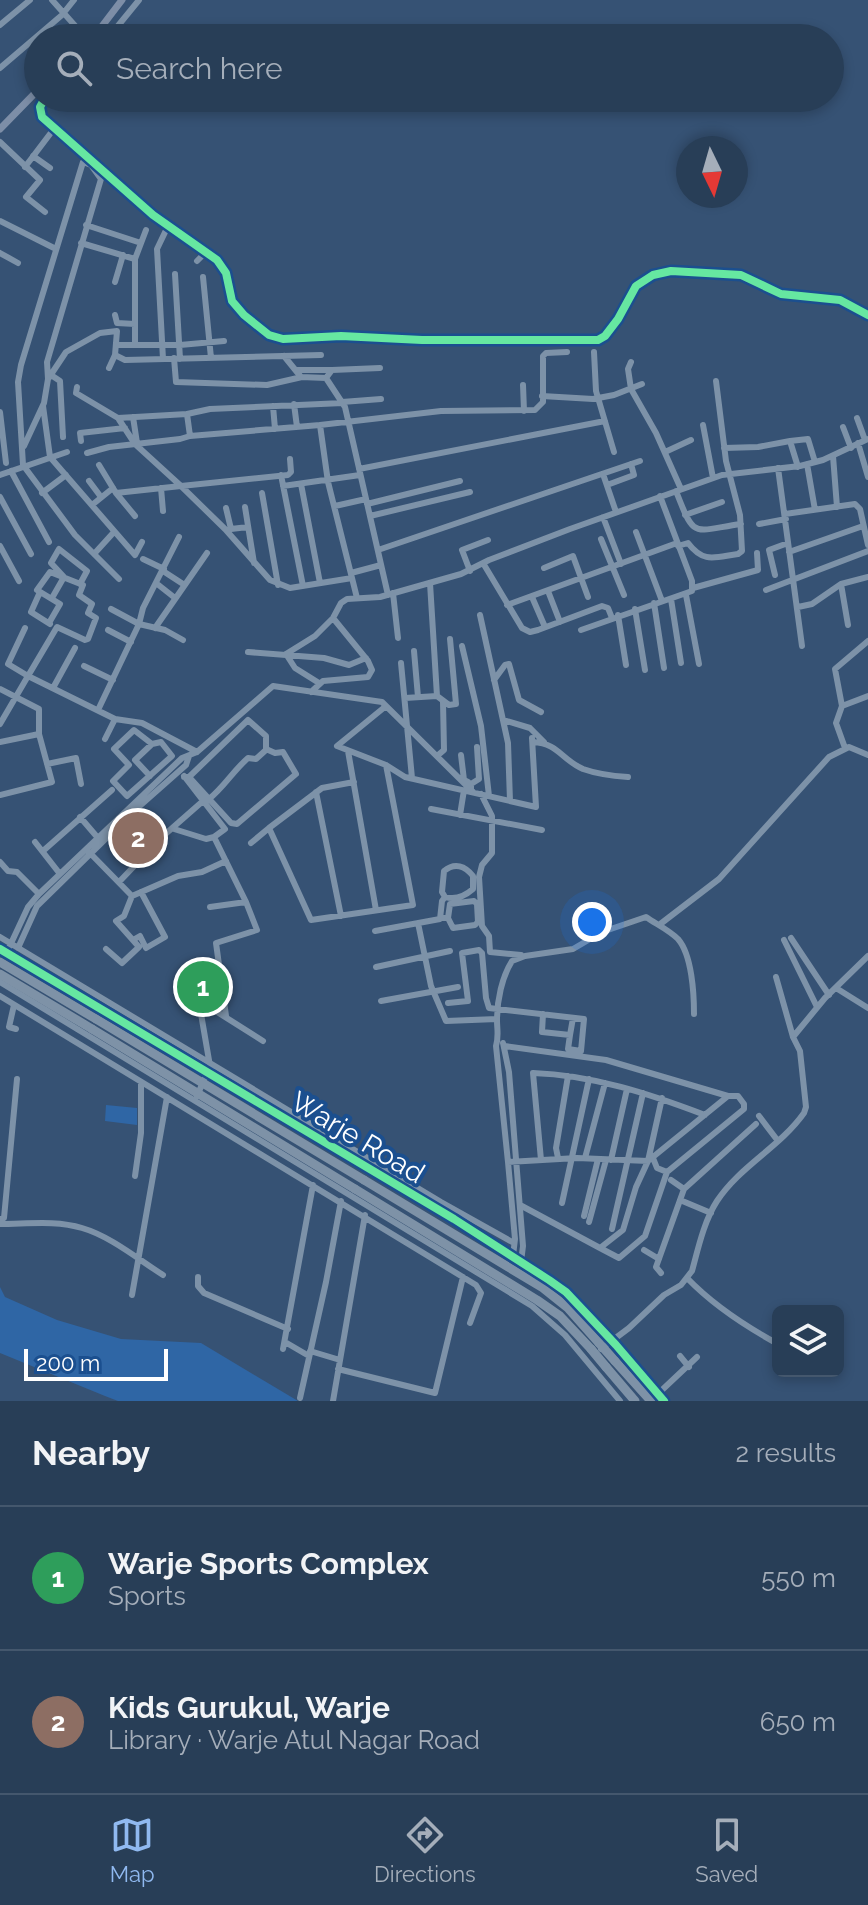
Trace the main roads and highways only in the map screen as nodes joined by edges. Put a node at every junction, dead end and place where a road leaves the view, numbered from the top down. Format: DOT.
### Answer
graph roads {
  1 [pos="122,0"];
  2 [pos="104,24"];
  3 [pos="24,103"];
  4 [pos="1,125"];
  5 [pos="0,962"];
  6 [pos="0,974"];
  7 [pos="595,1346"];
  8 [pos="611,1364"];
  9 [pos="635,1401"];
  10 [pos="651,1401"];
  1 -- 2 [label="main road"];
  3 -- 4 [label="main road"];
  5 -- 7 [label="highway, bridge"];
  6 -- 7 [label="highway, bridge"];
  7 -- 8 [label="highway, bridge"];
  8 -- 9 [label="highway"];
  8 -- 10 [label="highway"];
}
